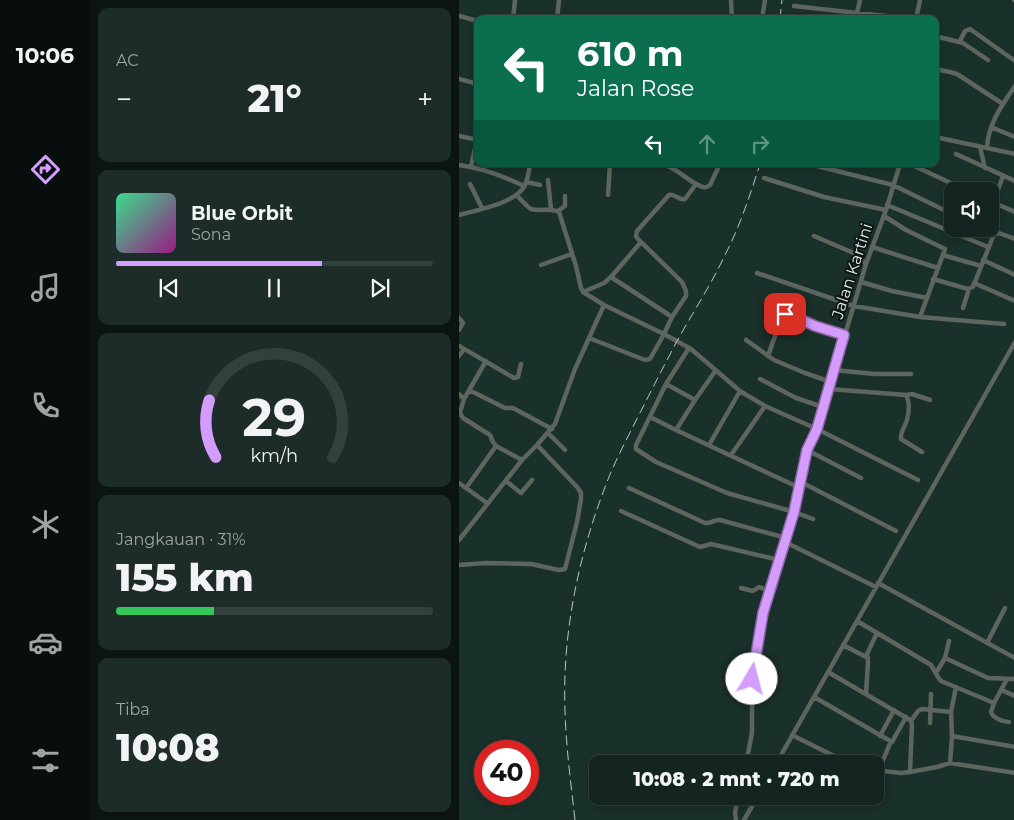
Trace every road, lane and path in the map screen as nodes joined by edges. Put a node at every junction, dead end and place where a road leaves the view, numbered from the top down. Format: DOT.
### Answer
graph roads {
  1 [pos="513,0"];
  2 [pos="559,0"];
  3 [pos="731,0"];
  4 [pos="765,0"];
  5 [pos="860,0"];
  6 [pos="919,0"];
  7 [pos="794,6"];
  8 [pos="839,11"];
  9 [pos="857,13"];
  10 [pos="513,15"];
  11 [pos="557,15"];
  12 [pos="732,15"];
  13 [pos="763,15"];
  14 [pos="838,15"];
  15 [pos="877,15"];
  16 [pos="917,15"];
  17 [pos="459,16"];
  18 [pos="474,20"];
  19 [pos="939,37"];
  20 [pos="960,41"];
  21 [pos="988,60"];
  22 [pos="1014,61"];
  23 [pos="939,69"];
  24 [pos="459,79"];
  25 [pos="474,83"];
  26 [pos="1014,86"];
  27 [pos="1003,104"];
  28 [pos="991,127"];
  29 [pos="459,136"];
  30 [pos="1014,137"];
  31 [pos="939,138"];
  32 [pos="474,139"];
  33 [pos="980,147"];
  34 [pos="987,148"];
  35 [pos="474,153"];
  36 [pos="956,154"];
  37 [pos="1014,154"];
  38 [pos="459,164"];
  39 [pos="471,166"];
  40 [pos="474,167"];
  41 [pos="474,167"];
  42 [pos="529,167"];
  43 [pos="610,167"];
  44 [pos="670,167"];
  45 [pos="719,167"];
  46 [pos="821,167"];
  47 [pos="899,167"];
  48 [pos="916,167"];
  49 [pos="985,168"];
  50 [pos="1003,176"];
  51 [pos="764,178"];
  52 [pos="548,180"];
  53 [pos="1014,181"];
  54 [pos="949,182"];
  55 [pos="470,184"];
  56 [pos="525,184"];
  57 [pos="696,184"];
  58 [pos="540,185"];
  59 [pos="893,185"];
  60 [pos="999,187"];
  61 [pos="516,195"];
  62 [pos="608,195"];
  63 [pos="565,196"];
  64 [pos="999,206"];
  65 [pos="482,208"];
  66 [pos="886,208"];
  67 [pos="551,209"];
  68 [pos="944,209"];
  69 [pos="558,211"];
  70 [pos="1014,212"];
  71 [pos="459,216"];
  72 [pos="883,216"];
  73 [pos="814,236"];
  74 [pos="1014,239"];
  75 [pos="641,242"];
  76 [pos="872,247"];
  77 [pos="988,247"];
  78 [pos="572,254"];
  79 [pos="943,254"];
  80 [pos="983,260"];
  81 [pos="867,264"];
  82 [pos="541,265"];
  83 [pos="981,266"];
  84 [pos="938,268"];
  85 [pos="757,273"];
  86 [pos="1014,275"];
  87 [pos="611,277"];
  88 [pos="933,279"];
  89 [pos="861,282"];
  90 [pos="974,283"];
  91 [pos="969,289"];
  92 [pos="583,292"];
  93 [pos="927,298"];
  94 [pos="1014,301"];
  95 [pos="604,305"];
  96 [pos="854,306"];
  97 [pos="963,308"];
  98 [pos="672,317"];
  99 [pos="920,317"];
  100 [pos="459,318"];
  101 [pos="1004,324"];
  102 [pos="459,330"];
  103 [pos="664,334"];
  104 [pos="844,335"];
  105 [pos="589,338"];
  106 [pos="746,340"];
  107 [pos="1014,342"];
  108 [pos="461,347"];
  109 [pos="689,348"];
  110 [pos="459,356"];
  111 [pos="768,356"];
  112 [pos="486,362"];
  113 [pos="521,364"];
  114 [pos="716,370"];
  115 [pos="834,370"];
  116 [pos="911,374"];
  117 [pos="760,379"];
  118 [pos="831,382"];
  119 [pos="667,384"];
  120 [pos="469,390"];
  121 [pos="829,390"];
  122 [pos="740,391"];
  123 [pos="459,394"];
  124 [pos="906,395"];
  125 [pos="464,399"];
  126 [pos="695,400"];
  127 [pos="931,400"];
  128 [pos="765,406"];
  129 [pos="823,407"];
  130 [pos="650,417"];
  131 [pos="552,428"];
  132 [pos="817,429"];
  133 [pos="676,430"];
  134 [pos="548,433"];
  135 [pos="709,445"];
  136 [pos="497,446"];
  137 [pos="537,446"];
  138 [pos="565,450"];
  139 [pos="807,450"];
  140 [pos="921,452"];
  141 [pos="731,455"];
  142 [pos="522,460"];
  143 [pos="861,478"];
  144 [pos="532,480"];
  145 [pos="918,480"];
  146 [pos="506,481"];
  147 [pos="801,482"];
  148 [pos="459,483"];
  149 [pos="466,488"];
  150 [pos="629,488"];
  151 [pos="800,488"];
  152 [pos="487,503"];
  153 [pos="621,511"];
  154 [pos="794,512"];
  155 [pos="813,519"];
  156 [pos="896,531"];
  157 [pos="459,540"];
  158 [pos="785,540"];
  159 [pos="779,560"];
  160 [pos="459,565"];
  161 [pos="877,585"];
  162 [pos="741,588"];
  163 [pos="769,591"];
  164 [pos="1005,608"];
  165 [pos="857,621"];
  166 [pos="877,633"];
  167 [pos="949,642"];
  168 [pos="987,643"];
  169 [pos="843,645"];
  170 [pos="868,658"];
  171 [pos="945,658"];
  172 [pos="1014,658"];
  173 [pos="828,672"];
  174 [pos="936,674"];
  175 [pos="1007,679"];
  176 [pos="1014,679"];
  177 [pos="956,688"];
  178 [pos="1001,690"];
  179 [pos="866,694"];
  180 [pos="931,694"];
  181 [pos="1014,696"];
  182 [pos="814,697"];
  183 [pos="994,703"];
  184 [pos="894,710"];
  185 [pos="931,710"];
  186 [pos="951,712"];
  187 [pos="906,717"];
  188 [pos="911,721"];
  189 [pos="1009,722"];
  190 [pos="930,723"];
  191 [pos="792,735"];
  192 [pos="880,736"];
  193 [pos="952,736"];
  194 [pos="891,741"];
  195 [pos="1014,747"];
  196 [pos="748,755"];
  197 [pos="781,755"];
  198 [pos="833,755"];
  199 [pos="884,756"];
  200 [pos="951,763"];
  201 [pos="884,771"];
  202 [pos="910,772"];
  203 [pos="1014,772"];
  204 [pos="736,805"];
  205 [pos="753,805"];
  206 [pos="734,818"];
  207 [pos="744,820"];
  1 -- 10 [label="street"];
  2 -- 11 [label="street"];
  3 -- 12 [label="street"];
  4 -- 13 [label="street"];
  5 -- 9 [label="street"];
  6 -- 16 [label="street"];
  7 -- 8 [label="street"];
  8 -- 9 [label="street"];
  8 -- 14 [label="street"];
  9 -- 15 [label="street"];
  17 -- 18 [label="street"];
  19 -- 20 [label="street"];
  20 -- 21 [label="street"];
  20 -- 22 [label="street"];
  23 -- 27 [label="street"];
  24 -- 25 [label="street"];
  26 -- 27 [label="street"];
  27 -- 28 [label="street"];
  28 -- 30 [label="street"];
  28 -- 34 [label="street"];
  29 -- 32 [label="street"];
  31 -- 33 [label="street"];
  33 -- 34 [label="street"];
  33 -- 49 [label="street"];
  34 -- 37 [label="street"];
  35 -- 39 [label="street"];
  36 -- 49 [label="street"];
  38 -- 39 [label="street"];
  39 -- 41 [label="street"];
  40 -- 56 [label="street"];
  42 -- 56 [label="street"];
  43 -- 62 [label="street"];
  44 -- 57 [label="street"];
  45 -- 57 [label="street"];
  46 -- 59 [label="street"];
  47 -- 59 [label="street, Jalan Kartini"];
  48 -- 54 [label="street"];
  49 -- 50 [label="street"];
  50 -- 53 [label="street"];
  50 -- 60 [label="street"];
  51 -- 66 [label="street"];
  52 -- 67 [label="street"];
  55 -- 65 [label="street"];
  56 -- 58 [label="street"];
  56 -- 61 [label="street"];
  57 -- 75 [label="street"];
  59 -- 66 [label="street, Jalan Kartini"];
  59 -- 68 [label="street"];
  61 -- 65 [label="street"];
  61 -- 67 [label="street"];
  63 -- 69 [label="street"];
  64 -- 70 [label="street"];
  65 -- 71 [label="street"];
  66 -- 72 [label="street, Jalan Kartini"];
  66 -- 77 [label="street"];
  67 -- 69 [label="street"];
  69 -- 78 [label="street"];
  72 -- 76 [label="street, Jalan Kartini"];
  72 -- 79 [label="street"];
  73 -- 81 [label="street"];
  74 -- 77 [label="street"];
  75 -- 87 [label="street"];
  75 -- 98 [label="street"];
  76 -- 81 [label="street, Jalan Kartini"];
  76 -- 84 [label="street"];
  77 -- 80 [label="street"];
  78 -- 82 [label="street"];
  78 -- 92 [label="street"];
  79 -- 83 [label="street"];
  79 -- 84 [label="street"];
  80 -- 83 [label="street"];
  80 -- 86 [label="street"];
  81 -- 89 [label="street, Jalan Kartini"];
  83 -- 90 [label="street"];
  84 -- 88 [label="street"];
  85 -- 96 [label="street"];
  87 -- 92 [label="street"];
  87 -- 98 [label="street"];
  88 -- 91 [label="street"];
  88 -- 93 [label="street"];
  89 -- 93 [label="street"];
  89 -- 96 [label="street, Jalan Kartini"];
  90 -- 91 [label="street"];
  90 -- 94 [label="street"];
  91 -- 97 [label="street"];
  92 -- 95 [label="street"];
  93 -- 99 [label="street"];
  95 -- 103 [label="street"];
  95 -- 105 [label="street"];
  96 -- 99 [label="street"];
  96 -- 104 [label="street, Jalan Kartini"];
  98 -- 103 [label="street"];
  99 -- 101 [label="street"];
  100 -- 102 [label="street"];
  103 -- 105 [label="street"];
  103 -- 109 [label="street"];
  104 -- 111 [label="street"];
  104 -- 115 [label="street, Jalan Kartini"];
  105 -- 131 [label="street"];
  106 -- 111 [label="street"];
  107 -- 161 [label="street"];
  108 -- 110 [label="street"];
  108 -- 112 [label="street"];
  109 -- 114 [label="street"];
  109 -- 119 [label="street"];
  111 -- 118 [label="street"];
  112 -- 113 [label="street"];
  112 -- 120 [label="street"];
  114 -- 122 [label="street"];
  114 -- 126 [label="street"];
  115 -- 116 [label="street"];
  115 -- 118 [label="street, Jalan Kartini"];
  117 -- 129 [label="street"];
  118 -- 121 [label="street, Jalan Kartini"];
  119 -- 126 [label="street"];
  119 -- 130 [label="street"];
  120 -- 125 [label="street"];
  120 -- 131 [label="street"];
  121 -- 124 [label="street"];
  121 -- 129 [label="street, Jalan Kartini"];
  122 -- 128 [label="street"];
  122 -- 135 [label="street"];
  123 -- 125 [label="street"];
  124 -- 127 [label="street"];
  124 -- 140 [label="street"];
  125 -- 136 [label="street"];
  126 -- 133 [label="street"];
  128 -- 132 [label="street"];
  128 -- 141 [label="street"];
  129 -- 132 [label="street, Jalan Kartini"];
  130 -- 133 [label="street"];
  130 -- 154 [label="street"];
  131 -- 134 [label="street"];
  132 -- 139 [label="street, Jalan Kartini"];
  132 -- 145 [label="street"];
  133 -- 135 [label="street"];
  134 -- 137 [label="street"];
  134 -- 138 [label="street"];
  135 -- 141 [label="street"];
  136 -- 142 [label="street"];
  136 -- 149 [label="street"];
  137 -- 142 [label="street"];
  137 -- 160 [label="street"];
  139 -- 143 [label="street"];
  139 -- 147 [label="street, Jalan Kartini"];
  141 -- 151 [label="street"];
  142 -- 146 [label="street"];
  144 -- 146 [label="street"];
  146 -- 152 [label="street"];
  147 -- 151 [label="street, Jalan Kartini"];
  147 -- 156 [label="street"];
  148 -- 149 [label="street"];
  149 -- 152 [label="street"];
  150 -- 158 [label="street"];
  151 -- 154 [label="street, Jalan Kartini"];
  152 -- 157 [label="street"];
  153 -- 159 [label="street"];
  154 -- 155 [label="street"];
  154 -- 158 [label="street, Jalan Kartini"];
  158 -- 159 [label="street, Jalan Kartini"];
  158 -- 161 [label="street"];
  159 -- 163 [label="street, Jalan Kartini"];
  161 -- 165 [label="street"];
  161 -- 168 [label="street"];
  162 -- 163 [label="street"];
  163 -- 196 [label="street, Jalan Kartini"];
  164 -- 168 [label="street"];
  165 -- 166 [label="street"];
  165 -- 169 [label="street"];
  166 -- 170 [label="street"];
  166 -- 174 [label="street"];
  167 -- 171 [label="street"];
  168 -- 172 [label="street"];
  169 -- 170 [label="street"];
  169 -- 173 [label="street"];
  170 -- 179 [label="street"];
  171 -- 174 [label="street"];
  171 -- 175 [label="street"];
  173 -- 179 [label="street"];
  173 -- 182 [label="street"];
  174 -- 177 [label="street"];
  175 -- 176 [label="street"];
  175 -- 178 [label="street"];
  177 -- 183 [label="street"];
  177 -- 186 [label="street"];
  178 -- 181 [label="street"];
  178 -- 183 [label="street"];
  179 -- 184 [label="street"];
  180 -- 185 [label="street"];
  182 -- 191 [label="street"];
  182 -- 192 [label="street"];
  183 -- 189 [label="street"];
  184 -- 187 [label="street"];
  184 -- 192 [label="street"];
  185 -- 186 [label="street"];
  185 -- 188 [label="street"];
  185 -- 190 [label="street"];
  186 -- 193 [label="street"];
  187 -- 188 [label="street"];
  187 -- 194 [label="street"];
  188 -- 202 [label="street"];
  191 -- 197 [label="street"];
  191 -- 198 [label="street"];
  192 -- 194 [label="street"];
  193 -- 195 [label="street"];
  193 -- 200 [label="street"];
  194 -- 199 [label="street"];
  200 -- 202 [label="street"];
  200 -- 203 [label="street"];
  201 -- 202 [label="street"];
  204 -- 206 [label="street"];
  205 -- 207 [label="street"];
}
